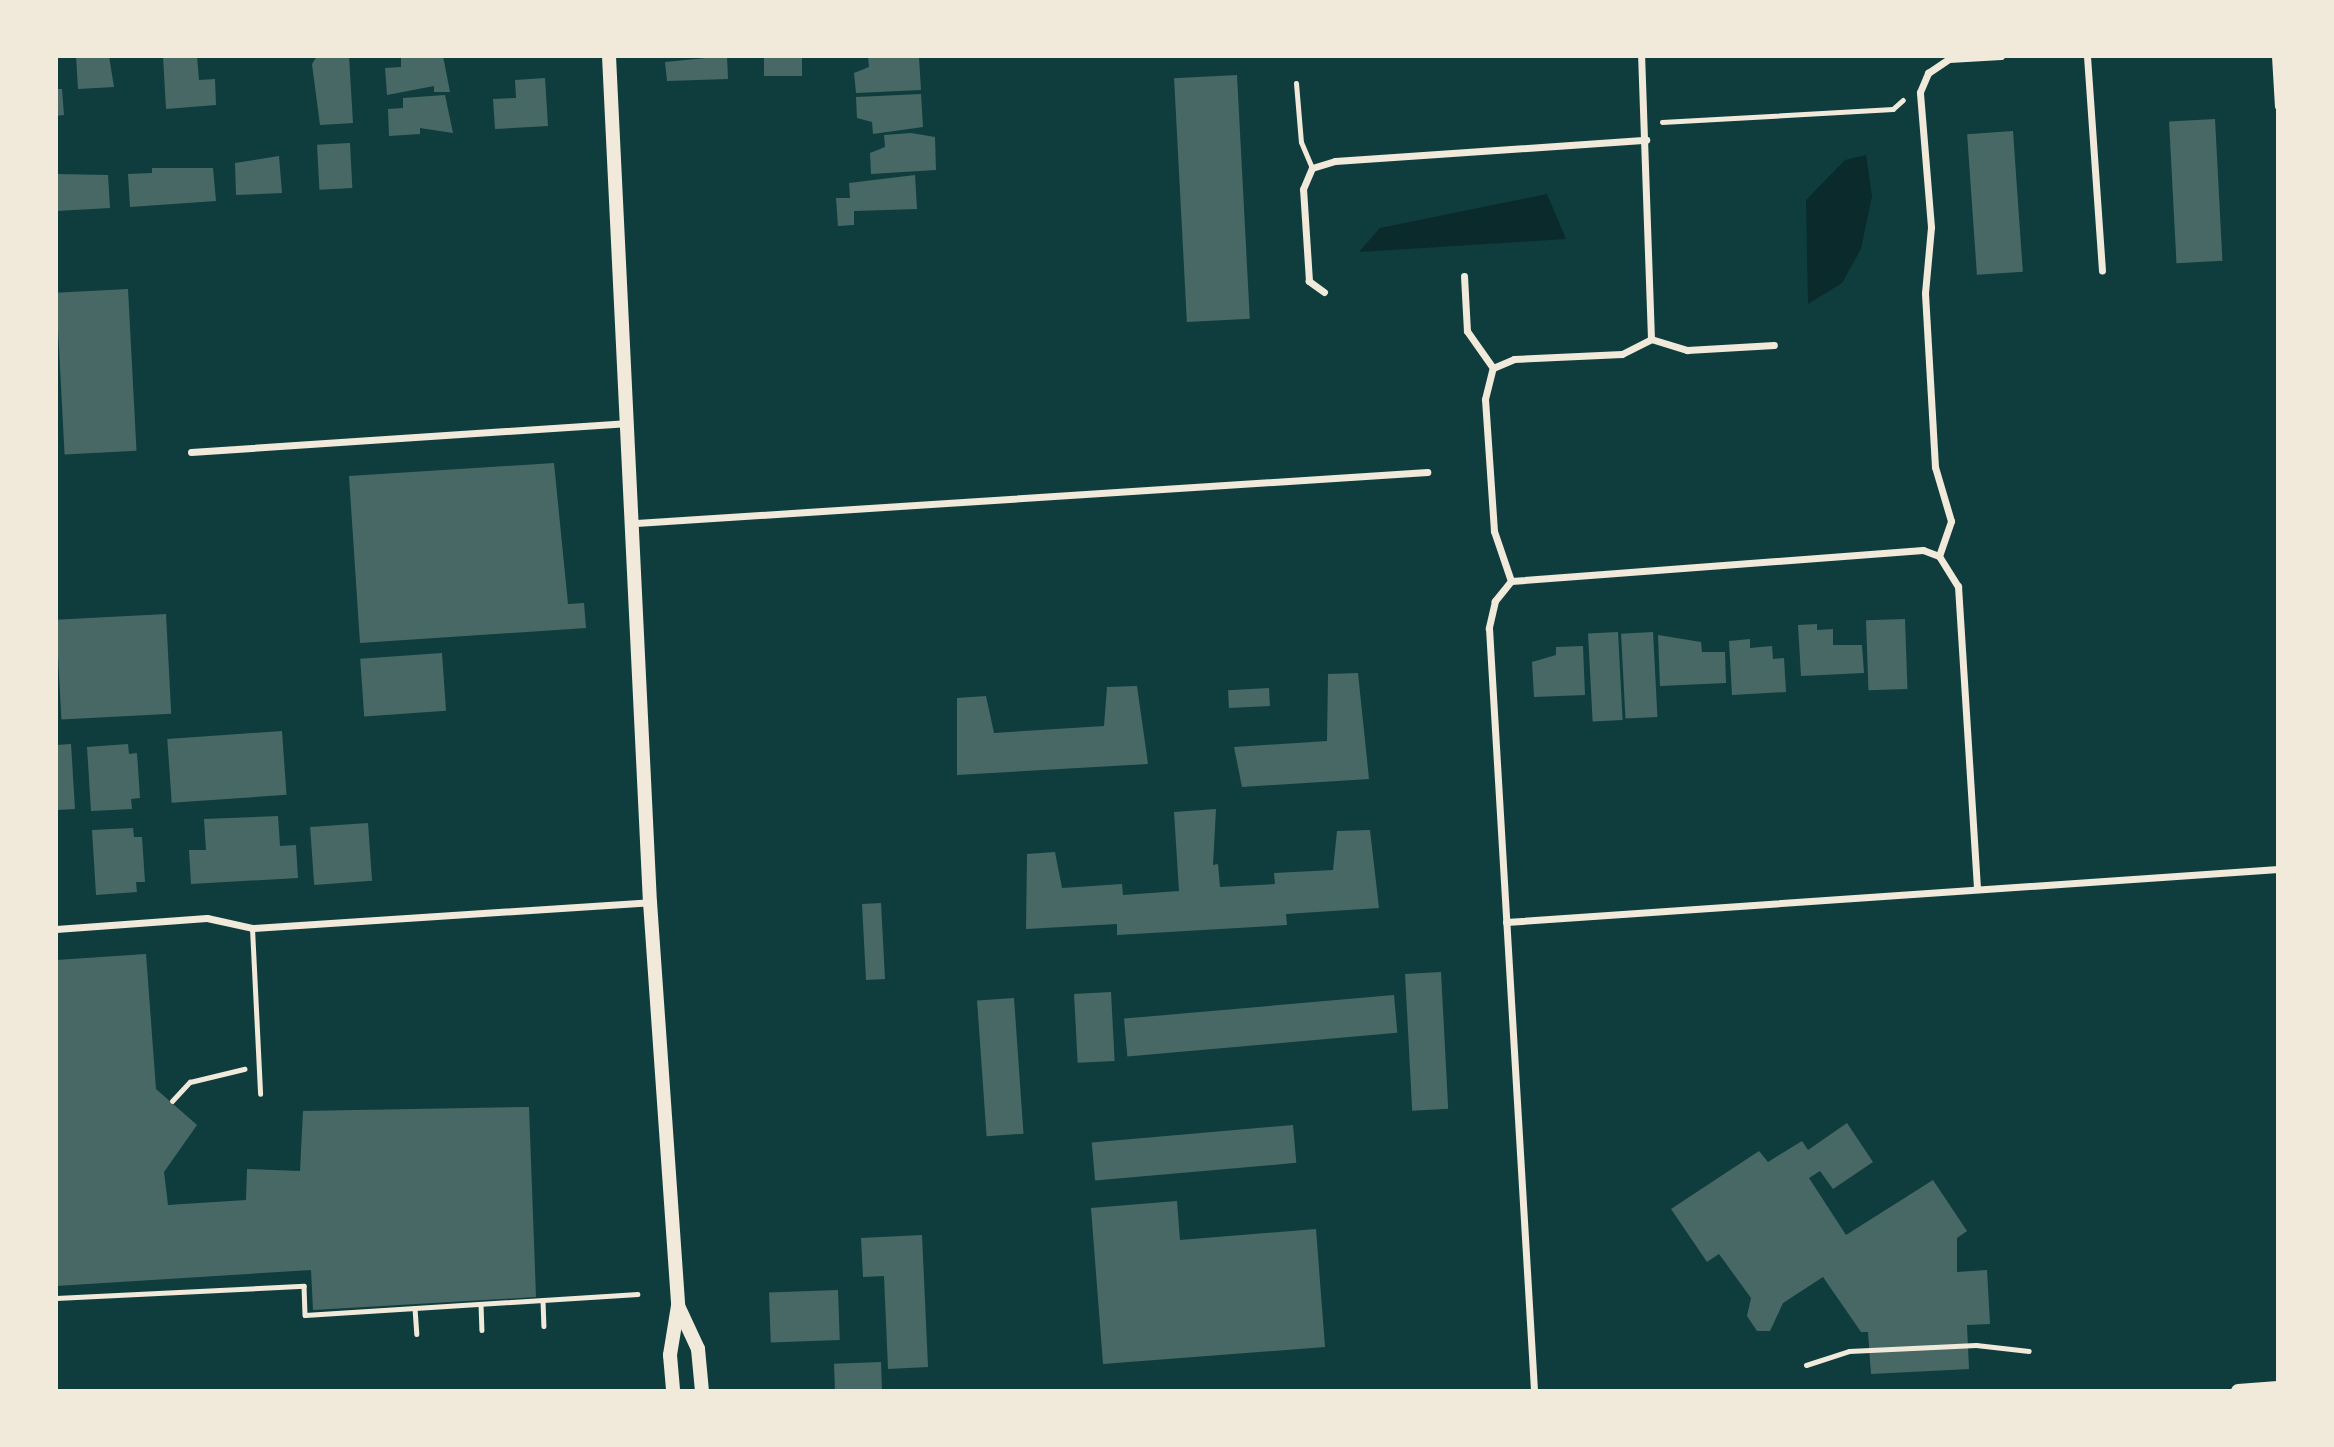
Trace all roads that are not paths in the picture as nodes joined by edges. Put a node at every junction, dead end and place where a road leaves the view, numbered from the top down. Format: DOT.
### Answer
graph roads {
  1 [pos="608,56"];
  2 [pos="1642,56"];
  3 [pos="2001,56"];
  4 [pos="2087,56"];
  5 [pos="2275,56"];
  6 [pos="1296,83"];
  7 [pos="2278,106"];
  8 [pos="1646,140"];
  9 [pos="1312,168"];
  10 [pos="2102,270"];
  11 [pos="1464,276"];
  12 [pos="1324,292"];
  13 [pos="1651,339"];
  14 [pos="1774,345"];
  15 [pos="1493,369"];
  16 [pos="630,423"];
  17 [pos="191,452"];
  18 [pos="1427,472"];
  19 [pos="636,523"];
  20 [pos="1939,556"];
  21 [pos="1511,581"];
  22 [pos="2278,869"];
  23 [pos="1977,888"];
  24 [pos="650,902"];
  25 [pos="1506,922"];
  26 [pos="252,928"];
  27 [pos="56,929"];
  28 [pos="260,1094"];
  29 [pos="678,1306"];
  30 [pos="2029,1351"];
  31 [pos="1806,1365"];
  32 [pos="671,1372"];
  33 [pos="704,1387"];
  34 [pos="2278,1388"];
  35 [pos="665,1391"];
  36 [pos="673,1391"];
  37 [pos="1534,1391"];
  38 [pos="2238,1391"];
  1 -- 16 [label="main road"];
  2 -- 8 [label="street"];
  3 -- 20 [label="street"];
  4 -- 10 [label="street"];
  5 -- 7 [label="street"];
  6 -- 9 [label="lane"];
  8 -- 9 [label="street"];
  8 -- 13 [label="street"];
  9 -- 12 [label="street"];
  11 -- 15 [label="street"];
  13 -- 14 [label="street"];
  13 -- 15 [label="street"];
  15 -- 21 [label="street"];
  16 -- 17 [label="street"];
  16 -- 19 [label="main road"];
  18 -- 19 [label="street"];
  19 -- 24 [label="main road"];
  20 -- 21 [label="street"];
  20 -- 23 [label="street"];
  21 -- 25 [label="street"];
  22 -- 23 [label="street"];
  23 -- 25 [label="street"];
  24 -- 26 [label="street"];
  24 -- 29 [label="main road"];
  25 -- 37 [label="street"];
  26 -- 27 [label="street"];
  26 -- 28 [label="lane"];
  29 -- 32 [label="main road"];
  29 -- 33 [label="main road"];
  30 -- 31 [label="lane"];
  32 -- 35 [label="main road"];
  32 -- 36 [label="main road"];
  34 -- 38 [label="main road"];
}
